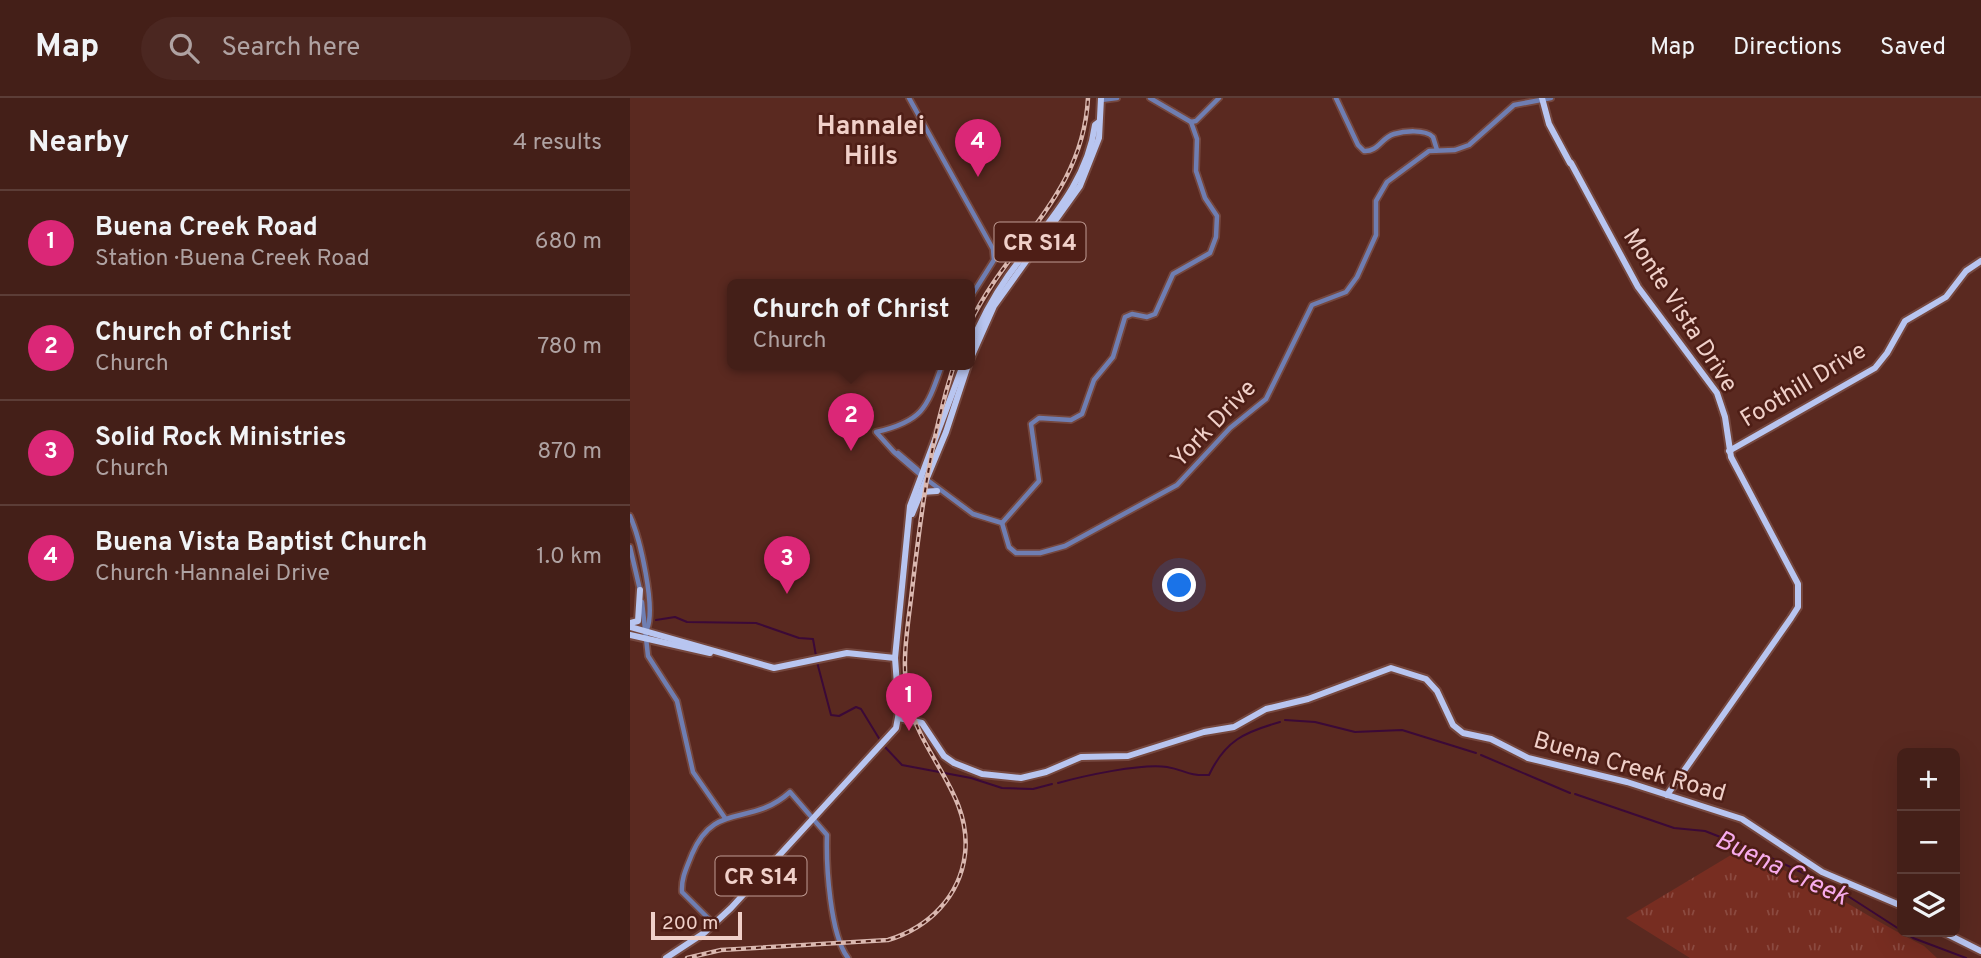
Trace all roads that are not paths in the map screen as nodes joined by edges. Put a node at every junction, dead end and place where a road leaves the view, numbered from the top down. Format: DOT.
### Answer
graph roads {
  1 [pos="909,98"];
  2 [pos="1117,98"];
  3 [pos="1150,98"];
  4 [pos="1219,98"];
  5 [pos="1336,98"];
  6 [pos="1550,98"];
  7 [pos="1101,99"];
  8 [pos="1541,99"];
  9 [pos="1099,122"];
  10 [pos="1191,122"];
  11 [pos="1437,150"];
  12 [pos="1981,261"];
  13 [pos="975,290"];
  14 [pos="975,337"];
  15 [pos="975,349"];
  16 [pos="940,370"];
  17 [pos="963,370"];
  18 [pos="964,370"];
  19 [pos="1729,451"];
  20 [pos="923,476"];
  21 [pos="937,491"];
  22 [pos="921,492"];
  23 [pos="911,515"];
  24 [pos="630,516"];
  25 [pos="1002,523"];
  26 [pos="630,547"];
  27 [pos="640,590"];
  28 [pos="630,625"];
  29 [pos="646,630"];
  30 [pos="630,635"];
  31 [pos="646,639"];
  32 [pos="720,654"];
  33 [pos="895,658"];
  34 [pos="899,718"];
  35 [pos="1667,795"];
  36 [pos="725,818"];
  37 [pos="814,818"];
  38 [pos="1897,904"];
  39 [pos="713,924"];
  40 [pos="1953,937"];
  41 [pos="1981,951"];
  42 [pos="666,958"];
  43 [pos="848,958"];
  1 -- 13 [label="street"];
  2 -- 7 [label="street"];
  3 -- 10 [label="street"];
  4 -- 10 [label="street"];
  5 -- 11 [label="street"];
  6 -- 8 [label="street, York Drive"];
  7 -- 9 [label="main road, CR S14"];
  8 -- 11 [label="street, York Drive"];
  8 -- 19 [label="main road, Monte Vista Drive"];
  9 -- 14 [label="main road, CR S14"];
  9 -- 15 [label="main road, CR S14"];
  10 -- 25 [label="street"];
  11 -- 25 [label="street, York Drive"];
  12 -- 19 [label="main road, Foothill Drive"];
  16 -- 20 [label="street"];
  17 -- 20 [label="main road"];
  18 -- 20 [label="main road"];
  19 -- 35 [label="main road, Monte Vista Drive"];
  20 -- 21 [label="street"];
  20 -- 22 [label="main road"];
  20 -- 23 [label="main road"];
  21 -- 22 [label="main road"];
  21 -- 25 [label="street"];
  22 -- 23 [label="main road"];
  23 -- 33 [label="main road"];
  24 -- 29 [label="street"];
  26 -- 27 [label="street"];
  27 -- 28 [label="main road"];
  27 -- 29 [label="street"];
  28 -- 29 [label="main road"];
  29 -- 31 [label="street"];
  29 -- 32 [label="main road"];
  30 -- 31 [label="main road"];
  31 -- 32 [label="main road"];
  31 -- 36 [label="street"];
  32 -- 33 [label="main road"];
  33 -- 34 [label="main road"];
  34 -- 35 [label="main road, Buena Creek Road"];
  34 -- 37 [label="main road, CR S14"];
  35 -- 38 [label="main road, Buena Creek Road"];
  36 -- 37 [label="street"];
  36 -- 39 [label="street"];
  37 -- 39 [label="main road, CR S14"];
  37 -- 43 [label="street"];
  39 -- 42 [label="main road, CR S14"];
  40 -- 41 [label="main road"];
}
